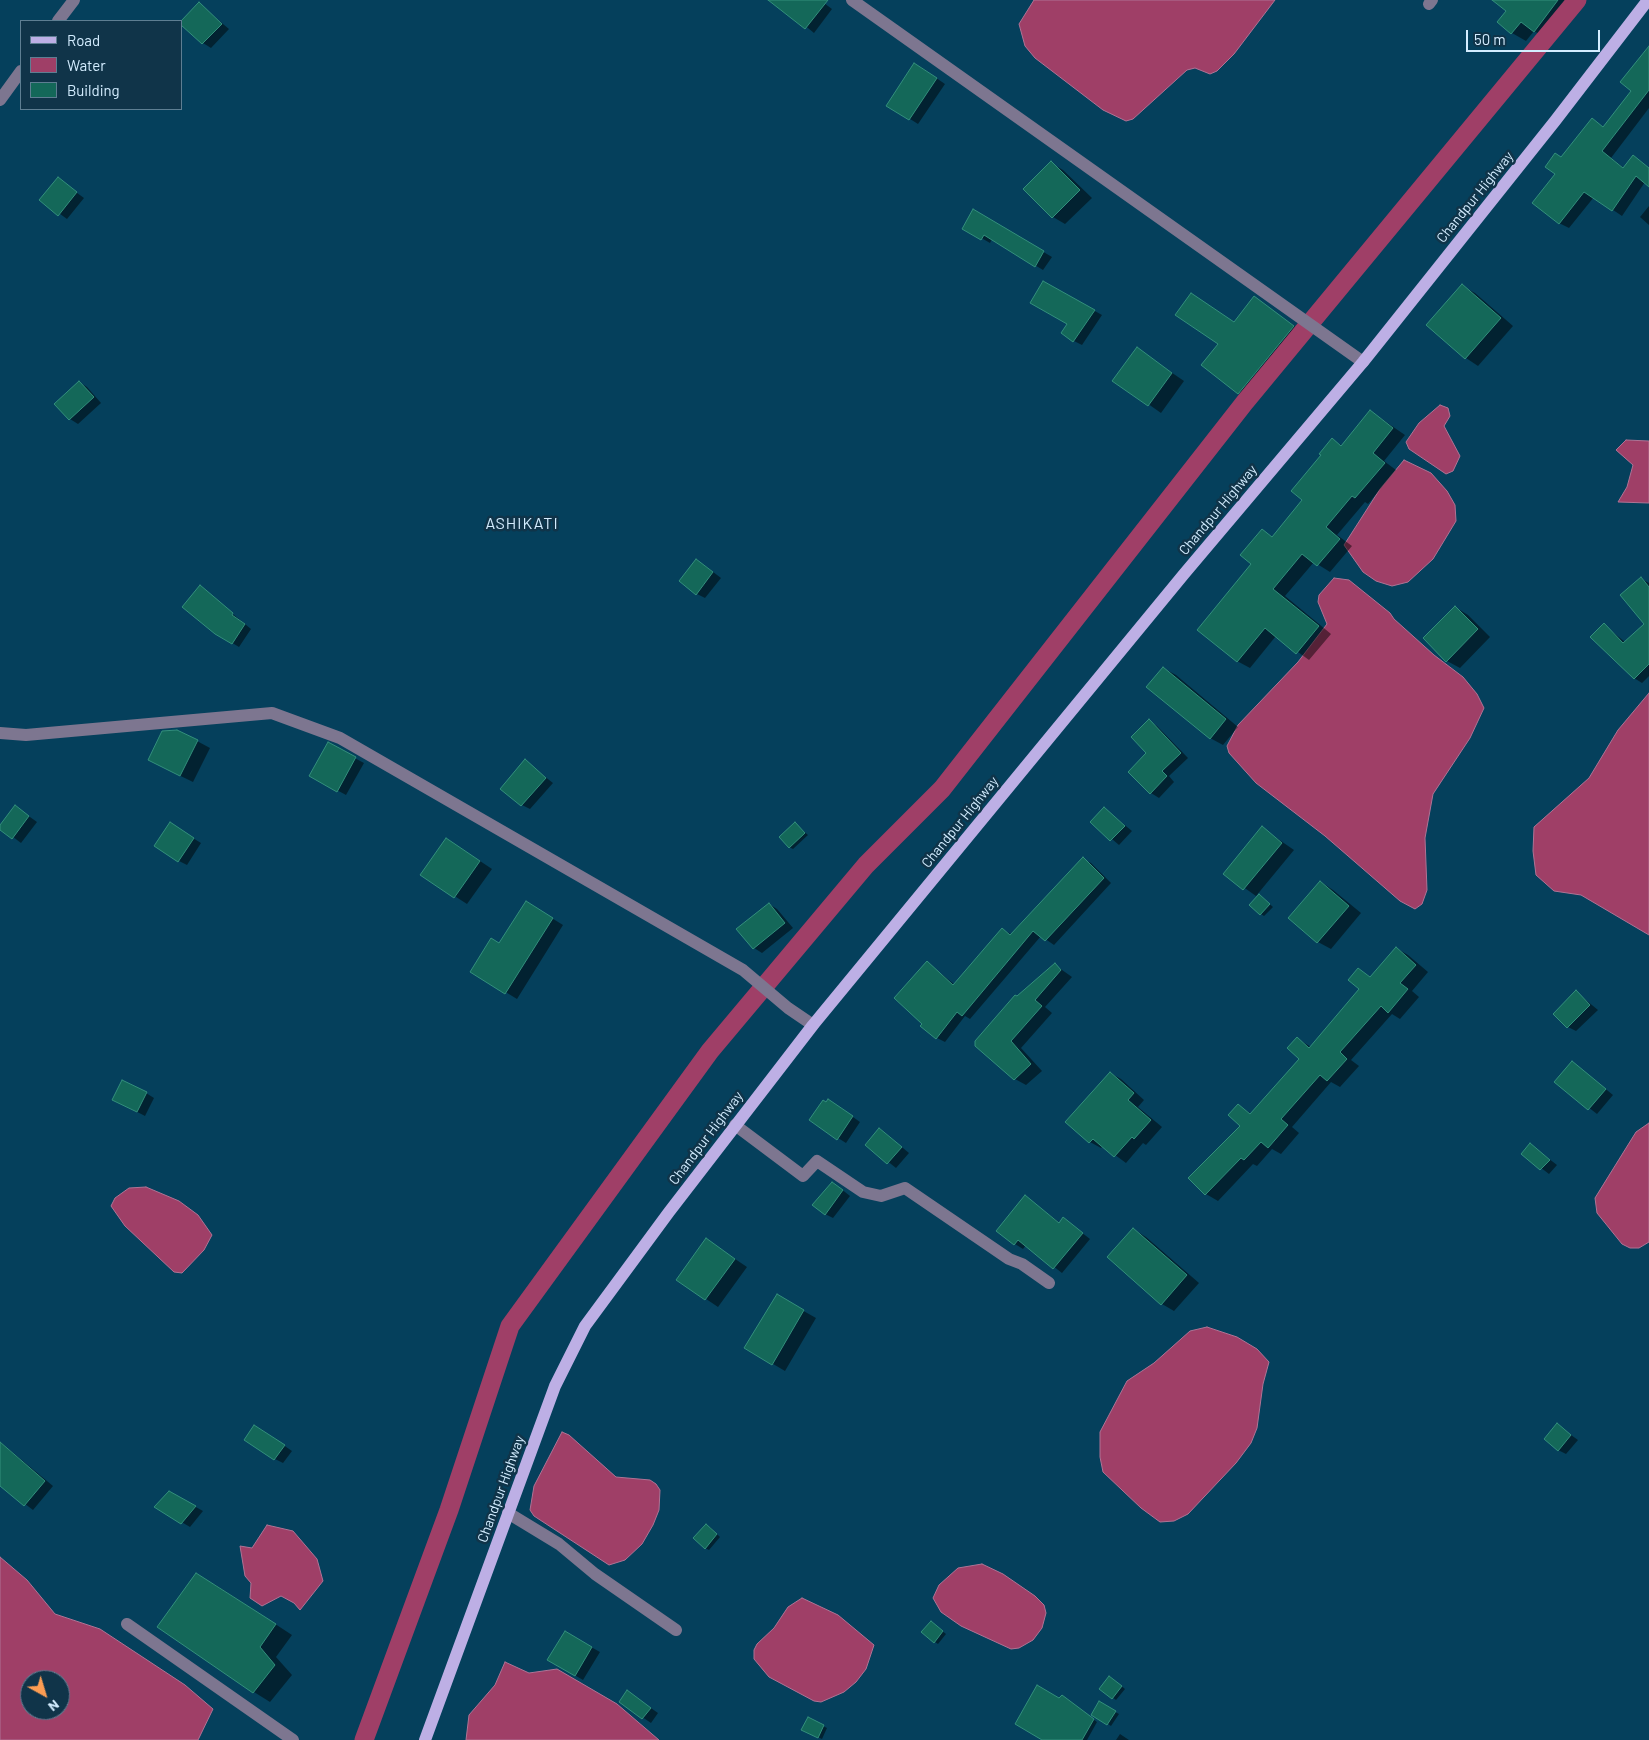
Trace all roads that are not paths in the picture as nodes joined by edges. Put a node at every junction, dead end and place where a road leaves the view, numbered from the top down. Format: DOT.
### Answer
graph roads {
  1 [pos="74,0"];
  2 [pos="852,0"];
  3 [pos="1648,0"];
  4 [pos="59,20"];
  5 [pos="20,72"];
  6 [pos="0,100"];
  7 [pos="1362,362"];
  8 [pos="0,733"];
  9 [pos="813,1025"];
  10 [pos="735,1125"];
  11 [pos="1049,1283"];
  12 [pos="508,1513"];
  13 [pos="127,1624"];
  14 [pos="676,1630"];
  15 [pos="293,1740"];
  16 [pos="425,1740"];
  1 -- 4 [label="street"];
  2 -- 7 [label="street"];
  3 -- 7 [label="main road, Chandpur Highway"];
  5 -- 6 [label="street"];
  7 -- 9 [label="main road, Chandpur Highway"];
  8 -- 9 [label="street"];
  9 -- 10 [label="main road, Chandpur Highway"];
  10 -- 11 [label="street"];
  10 -- 12 [label="main road, Chandpur Highway"];
  12 -- 14 [label="street"];
  12 -- 16 [label="main road, Chandpur Highway"];
  13 -- 15 [label="street"];
}
